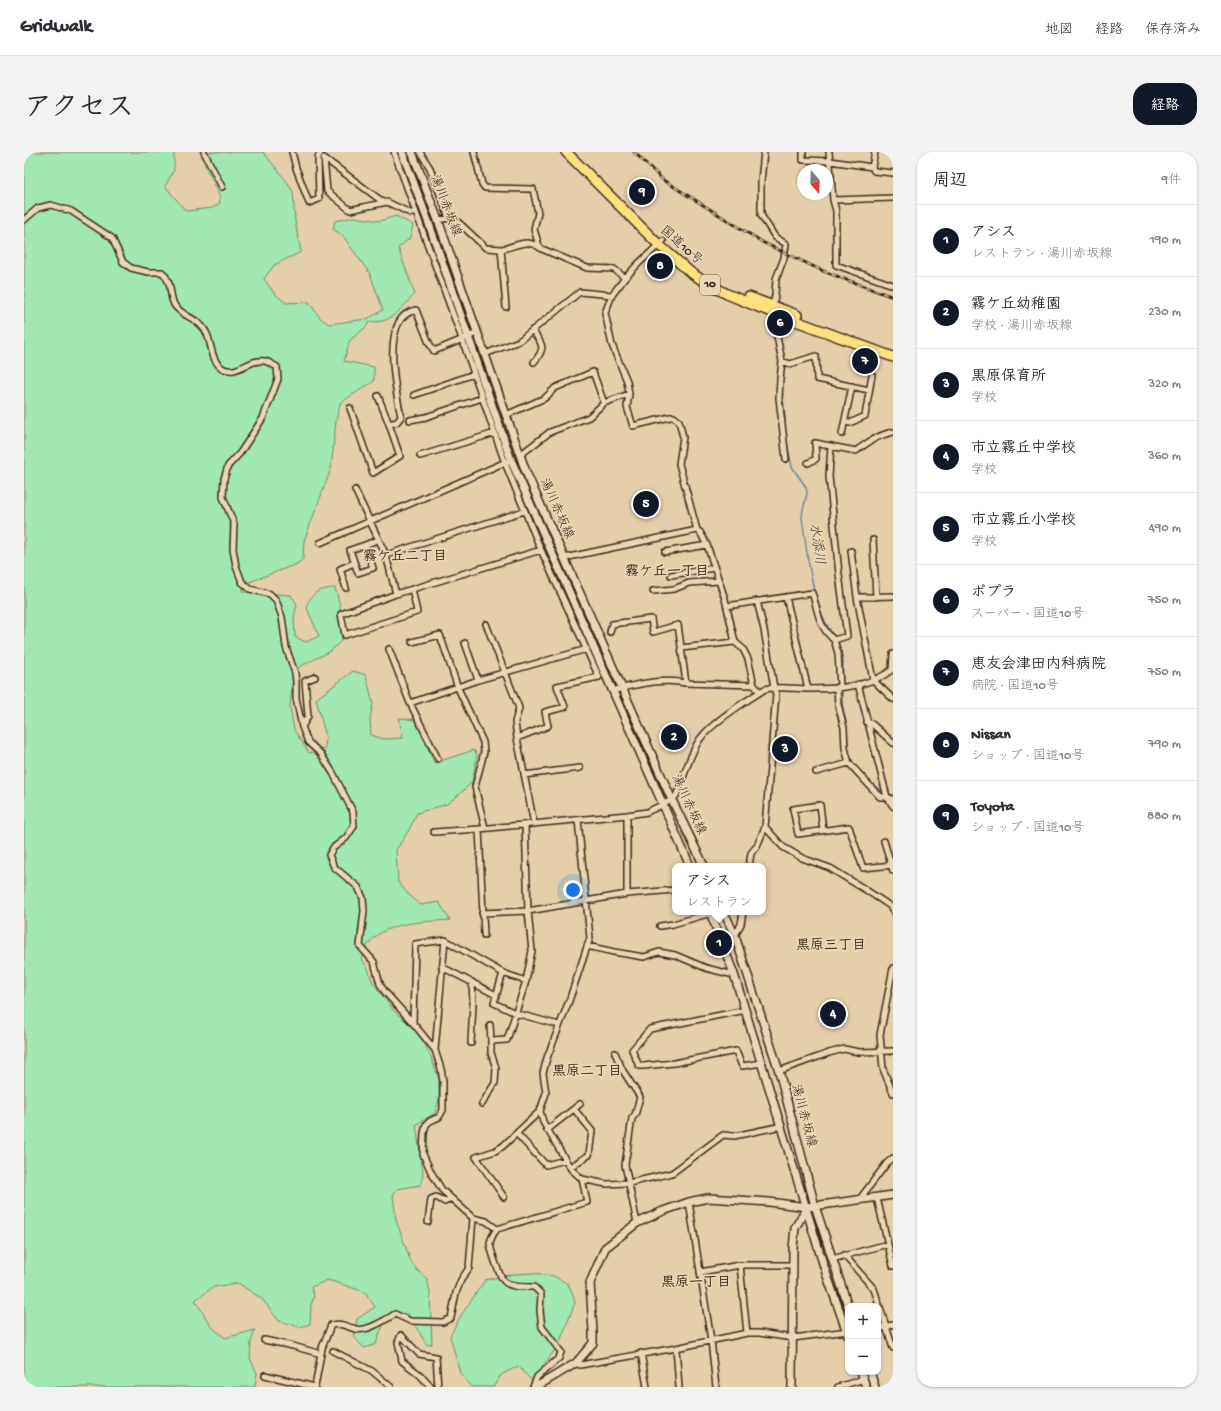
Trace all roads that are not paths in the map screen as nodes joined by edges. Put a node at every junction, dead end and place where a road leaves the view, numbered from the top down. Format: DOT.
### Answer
graph roads {
  1 [pos="204,152"];
  2 [pos="292,152"];
  3 [pos="321,152"];
  4 [pos="394,152"];
  5 [pos="402,152"];
  6 [pos="412,152"];
  7 [pos="422,152"];
  8 [pos="474,152"];
  9 [pos="566,152"];
  10 [pos="574,152"];
  11 [pos="764,152"];
  12 [pos="803,152"];
  13 [pos="829,152"];
  14 [pos="875,152"];
  15 [pos="830,161"];
  16 [pos="830,164"];
  17 [pos="872,167"];
  18 [pos="893,173"];
  19 [pos="222,187"];
  20 [pos="893,198"];
  21 [pos="833,200"];
  22 [pos="383,202"];
  23 [pos="416,213"];
  24 [pos="449,218"];
  25 [pos="24,220"];
  26 [pos="438,220"];
  27 [pos="661,243"];
  28 [pos="539,246"];
  29 [pos="501,249"];
  30 [pos="625,278"];
  31 [pos="893,285"];
  32 [pos="612,295"];
  33 [pos="506,307"];
  34 [pos="772,309"];
  35 [pos="532,330"];
  36 [pos="477,333"];
  37 [pos="465,338"];
  38 [pos="893,351"];
  39 [pos="485,354"];
  40 [pos="893,357"];
  41 [pos="782,361"];
  42 [pos="534,362"];
  43 [pos="474,374"];
  44 [pos="872,375"];
  45 [pos="852,386"];
  46 [pos="870,390"];
  47 [pos="629,394"];
  48 [pos="414,395"];
  49 [pos="378,396"];
  50 [pos="482,398"];
  51 [pos="604,403"];
  52 [pos="350,408"];
  53 [pos="506,415"];
  54 [pos="410,420"];
  55 [pos="845,422"];
  56 [pos="389,424"];
  57 [pos="893,432"];
  58 [pos="495,434"];
  59 [pos="842,434"];
  60 [pos="831,446"];
  61 [pos="520,455"];
  62 [pos="420,456"];
  63 [pos="786,459"];
  64 [pos="508,461"];
  65 [pos="808,463"];
  66 [pos="354,490"];
  67 [pos="524,511"];
  68 [pos="368,521"];
  69 [pos="697,530"];
  70 [pos="377,540"];
  71 [pos="873,540"];
  72 [pos="320,543"];
  73 [pos="365,545"];
  74 [pos="707,545"];
  75 [pos="541,550"];
  76 [pos="851,551"];
  77 [pos="665,552"];
  78 [pos="386,556"];
  79 [pos="564,558"];
  80 [pos="354,563"];
  81 [pos="714,568"];
  82 [pos="671,575"];
  83 [pos="719,582"];
  84 [pos="346,588"];
  85 [pos="412,589"];
  86 [pos="653,591"];
  87 [pos="396,594"];
  88 [pos="876,596"];
  89 [pos="893,596"];
  90 [pos="786,597"];
  91 [pos="857,597"];
  92 [pos="757,601"];
  93 [pos="727,606"];
  94 [pos="486,624"];
  95 [pos="610,632"];
  96 [pos="834,640"];
  97 [pos="412,642"];
  98 [pos="735,642"];
  99 [pos="465,643"];
  100 [pos="681,648"];
  101 [pos="587,649"];
  102 [pos="389,650"];
  103 [pos="893,654"];
  104 [pos="892,669"];
  105 [pos="505,672"];
  106 [pos="315,677"];
  107 [pos="478,680"];
  108 [pos="873,680"];
  109 [pos="686,683"];
  110 [pos="858,684"];
  111 [pos="754,686"];
  112 [pos="838,687"];
  113 [pos="458,688"];
  114 [pos="623,688"];
  115 [pos="774,688"];
  116 [pos="808,689"];
  117 [pos="612,691"];
  118 [pos="760,692"];
  119 [pos="893,698"];
  120 [pos="410,703"];
  121 [pos="867,722"];
  122 [pos="302,727"];
  123 [pos="517,738"];
  124 [pos="893,743"];
  125 [pos="438,759"];
  126 [pos="849,763"];
  127 [pos="580,768"];
  128 [pos="816,772"];
  129 [pos="524,775"];
  130 [pos="887,797"];
  131 [pos="672,800"];
  132 [pos="893,800"];
  133 [pos="663,804"];
  134 [pos="893,806"];
  135 [pos="627,815"];
  136 [pos="578,820"];
  137 [pos="534,824"];
  138 [pos="525,825"];
  139 [pos="765,827"];
  140 [pos="485,828"];
  141 [pos="479,829"];
  142 [pos="823,830"];
  143 [pos="434,832"];
  144 [pos="884,841"];
  145 [pos="689,863"];
  146 [pos="703,863"];
  147 [pos="749,863"];
  148 [pos="892,865"];
  149 [pos="893,871"];
  150 [pos="672,890"];
  151 [pos="627,894"];
  152 [pos="586,902"];
  153 [pos="528,911"];
  154 [pos="893,911"];
  155 [pos="482,913"];
  156 [pos="703,915"];
  157 [pos="711,915"];
  158 [pos="725,915"];
  159 [pos="742,915"];
  160 [pos="660,926"];
  161 [pos="484,935"];
  162 [pos="734,936"];
  163 [pos="445,940"];
  164 [pos="587,946"];
  165 [pos="442,967"];
  166 [pos="893,968"];
  167 [pos="503,972"];
  168 [pos="734,974"];
  169 [pos="526,981"];
  170 [pos="472,982"];
  171 [pos="496,995"];
  172 [pos="746,1010"];
  173 [pos="515,1013"];
  174 [pos="413,1023"];
  175 [pos="490,1025"];
  176 [pos="559,1025"];
  177 [pos="491,1041"];
  178 [pos="471,1043"];
  179 [pos="435,1050"];
  180 [pos="893,1051"];
  181 [pos="881,1052"];
  182 [pos="615,1053"];
  183 [pos="762,1063"];
  184 [pos="779,1070"];
  185 [pos="893,1093"];
  186 [pos="482,1104"];
  187 [pos="580,1104"];
  188 [pos="574,1109"];
  189 [pos="540,1111"];
  190 [pos="782,1126"];
  191 [pos="547,1130"];
  192 [pos="517,1134"];
  193 [pos="893,1158"];
  194 [pos="565,1160"];
  195 [pos="570,1167"];
  196 [pos="582,1179"];
  197 [pos="629,1183"];
  198 [pos="893,1195"];
  199 [pos="504,1197"];
  200 [pos="451,1198"];
  201 [pos="877,1198"];
  202 [pos="859,1200"];
  203 [pos="689,1202"];
  204 [pos="815,1206"];
  205 [pos="807,1207"];
  206 [pos="473,1218"];
  207 [pos="428,1222"];
  208 [pos="637,1223"];
  209 [pos="497,1229"];
  210 [pos="888,1244"];
  211 [pos="844,1255"];
  212 [pos="832,1259"];
  213 [pos="740,1265"];
  214 [pos="793,1265"];
  215 [pos="893,1266"];
  216 [pos="700,1272"];
  217 [pos="847,1303"];
  218 [pos="845,1324"];
  219 [pos="893,1325"];
  220 [pos="887,1327"];
  221 [pos="881,1328"];
  222 [pos="845,1332"];
  223 [pos="747,1333"];
  224 [pos="793,1338"];
  225 [pos="264,1340"];
  226 [pos="711,1340"];
  227 [pos="676,1348"];
  228 [pos="893,1348"];
  229 [pos="333,1351"];
  230 [pos="641,1353"];
  231 [pos="321,1354"];
  232 [pos="576,1363"];
  233 [pos="265,1375"];
  234 [pos="862,1375"];
  235 [pos="871,1375"];
  236 [pos="391,1387"];
  237 [pos="431,1387"];
  238 [pos="438,1387"];
  239 [pos="535,1387"];
  240 [pos="646,1387"];
  241 [pos="679,1387"];
  242 [pos="716,1387"];
  243 [pos="792,1387"];
  244 [pos="838,1387"];
  245 [pos="866,1387"];
  246 [pos="875,1387"];
  1 -- 19 [label="street"];
  2 -- 3 [label="street"];
  4 -- 23 [label="street"];
  5 -- 37 [label="main road, 湯川赤坂線"];
  6 -- 26 [label="main road, 湯川赤坂線"];
  7 -- 24 [label="street"];
  8 -- 28 [label="street"];
  9 -- 27 [label="highway, 国道10号 / 10"];
  10 -- 27 [label="highway, 国道10号 / 10"];
  11 -- 34 [label="street"];
  12 -- 15 [label="street"];
  13 -- 15 [label="street"];
  14 -- 17 [label="street"];
  15 -- 16 [label="street"];
  15 -- 17 [label="street"];
  17 -- 18 [label="street"];
  20 -- 21 [label="street"];
  21 -- 31 [label="street"];
  22 -- 22 [label="street"];
  22 -- 23 [label="street"];
  23 -- 37 [label="street"];
  24 -- 26 [label="street"];
  24 -- 29 [label="street"];
  25 -- 122 [label="street"];
  26 -- 36 [label="main road, 湯川赤坂線"];
  27 -- 30 [label="street"];
  27 -- 34 [label="highway, 国道10号 / 10"];
  28 -- 29 [label="street"];
  28 -- 30 [label="street"];
  29 -- 33 [label="street"];
  30 -- 32 [label="street"];
  32 -- 35 [label="street"];
  32 -- 47 [label="street"];
  34 -- 38 [label="highway, 国道10号 / 10"];
  34 -- 40 [label="highway, 国道10号 / 10"];
  34 -- 41 [label="street"];
  35 -- 39 [label="street"];
  35 -- 42 [label="street"];
  36 -- 37 [label="street"];
  36 -- 39 [label="main road, 湯川赤坂線"];
  37 -- 43 [label="street"];
  37 -- 56 [label="street"];
  37 -- 64 [label="main road, 湯川赤坂線"];
  39 -- 53 [label="main road, 湯川赤坂線"];
  41 -- 45 [label="street"];
  41 -- 63 [label="street"];
  43 -- 48 [label="street"];
  43 -- 50 [label="street"];
  44 -- 46 [label="street"];
  45 -- 46 [label="street"];
  45 -- 55 [label="street"];
  46 -- 55 [label="street"];
  47 -- 51 [label="street"];
  47 -- 69 [label="street"];
  49 -- 56 [label="street"];
  50 -- 54 [label="street"];
  50 -- 58 [label="street"];
  51 -- 53 [label="street"];
  51 -- 61 [label="street"];
  52 -- 56 [label="street"];
  53 -- 61 [label="main road, 湯川赤坂線"];
  55 -- 59 [label="street"];
  57 -- 60 [label="street"];
  58 -- 62 [label="street"];
  58 -- 64 [label="street"];
  60 -- 65 [label="street"];
  60 -- 96 [label="street"];
  61 -- 79 [label="main road, 湯川赤坂線"];
  64 -- 67 [label="street"];
  64 -- 68 [label="street"];
  64 -- 117 [label="main road, 湯川赤坂線"];
  66 -- 68 [label="street"];
  67 -- 75 [label="street"];
  67 -- 78 [label="street"];
  68 -- 70 [label="street"];
  68 -- 72 [label="street"];
  69 -- 74 [label="street"];
  69 -- 79 [label="street"];
  70 -- 73 [label="street"];
  70 -- 78 [label="street"];
  71 -- 88 [label="street"];
  73 -- 80 [label="street"];
  73 -- 80 [label="street"];
  74 -- 77 [label="street"];
  74 -- 81 [label="street"];
  75 -- 85 [label="street"];
  75 -- 101 [label="street"];
  76 -- 91 [label="street"];
  78 -- 87 [label="street"];
  79 -- 114 [label="main road, 湯川赤坂線"];
  80 -- 84 [label="street"];
  81 -- 82 [label="street"];
  81 -- 83 [label="street"];
  83 -- 86 [label="street"];
  83 -- 93 [label="street"];
  85 -- 87 [label="street"];
  85 -- 87 [label="street"];
  88 -- 89 [label="street"];
  88 -- 91 [label="street"];
  90 -- 92 [label="street"];
  90 -- 96 [label="street"];
  90 -- 116 [label="street"];
  91 -- 108 [label="street"];
  92 -- 93 [label="street"];
  92 -- 115 [label="street"];
  93 -- 98 [label="street"];
  94 -- 105 [label="street"];
  95 -- 100 [label="street"];
  96 -- 112 [label="street"];
  97 -- 113 [label="street"];
  98 -- 100 [label="street"];
  98 -- 111 [label="street"];
  99 -- 107 [label="street"];
  100 -- 109 [label="street"];
  101 -- 105 [label="street"];
  101 -- 123 [label="street"];
  102 -- 120 [label="street"];
  103 -- 104 [label="street"];
  104 -- 108 [label="street"];
  105 -- 107 [label="street"];
  105 -- 123 [label="street"];
  106 -- 122 [label="street"];
  107 -- 113 [label="street"];
  108 -- 110 [label="street"];
  108 -- 119 [label="street"];
  109 -- 111 [label="street"];
  109 -- 114 [label="street"];
  110 -- 112 [label="street"];
  110 -- 121 [label="street"];
  111 -- 118 [label="street"];
  112 -- 116 [label="street"];
  112 -- 126 [label="street"];
  113 -- 120 [label="street"];
  113 -- 140 [label="street"];
  114 -- 117 [label="street"];
  114 -- 131 [label="main road, 湯川赤坂線"];
  115 -- 116 [label="street"];
  115 -- 118 [label="street"];
  115 -- 139 [label="street"];
  117 -- 133 [label="main road, 湯川赤坂線"];
  118 -- 131 [label="street"];
  120 -- 125 [label="street"];
  121 -- 124 [label="street"];
  121 -- 130 [label="street"];
  122 -- 174 [label="street"];
  123 -- 129 [label="street"];
  126 -- 128 [label="street"];
  126 -- 130 [label="street"];
  127 -- 129 [label="street"];
  129 -- 137 [label="street"];
  130 -- 132 [label="street"];
  130 -- 134 [label="street"];
  131 -- 133 [label="street"];
  131 -- 146 [label="main road, 湯川赤坂線"];
  133 -- 135 [label="street"];
  133 -- 145 [label="main road, 湯川赤坂線"];
  135 -- 136 [label="street"];
  135 -- 151 [label="street"];
  136 -- 137 [label="street"];
  136 -- 152 [label="street"];
  137 -- 138 [label="street"];
  138 -- 140 [label="street"];
  138 -- 153 [label="street"];
  139 -- 147 [label="street"];
  139 -- 154 [label="street"];
  140 -- 141 [label="street"];
  141 -- 143 [label="street"];
  141 -- 155 [label="street"];
  142 -- 142 [label="street"];
  142 -- 148 [label="street"];
  144 -- 148 [label="street"];
  148 -- 149 [label="street"];
  150 -- 151 [label="street"];
  151 -- 152 [label="street"];
  152 -- 153 [label="street"];
  152 -- 164 [label="street"];
  153 -- 155 [label="street"];
  153 -- 169 [label="street"];
  155 -- 161 [label="street"];
  156 -- 160 [label="street"];
  157 -- 168 [label="main road, 湯川赤坂線"];
  158 -- 162 [label="main road, 湯川赤坂線"];
  159 -- 162 [label="street"];
  162 -- 184 [label="main road, 湯川赤坂線"];
  163 -- 165 [label="street"];
  163 -- 167 [label="street"];
  163 -- 174 [label="street"];
  164 -- 168 [label="street"];
  164 -- 176 [label="street"];
  165 -- 170 [label="street"];
  165 -- 179 [label="street"];
  166 -- 181 [label="street"];
  167 -- 169 [label="street"];
  167 -- 171 [label="street"];
  168 -- 172 [label="main road, 湯川赤坂線"];
  169 -- 173 [label="street"];
  170 -- 171 [label="street"];
  170 -- 178 [label="street"];
  171 -- 173 [label="street"];
  172 -- 183 [label="main road, 湯川赤坂線"];
  172 -- 183 [label="street"];
  173 -- 176 [label="street"];
  173 -- 177 [label="street"];
  174 -- 179 [label="street"];
  175 -- 177 [label="street"];
  176 -- 189 [label="street"];
  177 -- 186 [label="street"];
  179 -- 200 [label="street"];
  180 -- 181 [label="street"];
  181 -- 184 [label="street"];
  181 -- 185 [label="street"];
  182 -- 197 [label="street"];
  183 -- 190 [label="main road, 湯川赤坂線"];
  184 -- 204 [label="main road, 湯川赤坂線"];
  187 -- 188 [label="street"];
  188 -- 191 [label="street"];
  188 -- 195 [label="street"];
  189 -- 191 [label="street"];
  189 -- 192 [label="street"];
  190 -- 197 [label="street"];
  190 -- 205 [label="main road, 湯川赤坂線"];
  191 -- 194 [label="street"];
  192 -- 194 [label="street"];
  192 -- 199 [label="street"];
  193 -- 202 [label="street"];
  194 -- 195 [label="street"];
  195 -- 196 [label="street"];
  196 -- 197 [label="street"];
  196 -- 209 [label="street"];
  197 -- 208 [label="street"];
  198 -- 201 [label="main road"];
  200 -- 206 [label="street"];
  200 -- 207 [label="street"];
  201 -- 202 [label="main road"];
  201 -- 210 [label="street"];
  202 -- 204 [label="main road"];
  203 -- 205 [label="main road"];
  203 -- 208 [label="main road"];
  203 -- 216 [label="street"];
  204 -- 205 [label="main road"];
  204 -- 212 [label="main road, 湯川赤坂線"];
  205 -- 214 [label="main road"];
  205 -- 218 [label="main road, 湯川赤坂線"];
  206 -- 209 [label="street"];
  206 -- 231 [label="street"];
  208 -- 232 [label="main road"];
  209 -- 239 [label="street"];
  210 -- 211 [label="street"];
  210 -- 215 [label="street"];
  211 -- 212 [label="street"];
  211 -- 220 [label="street"];
  212 -- 217 [label="main road, 湯川赤坂線"];
  213 -- 214 [label="street"];
  213 -- 216 [label="street"];
  213 -- 223 [label="street"];
  214 -- 224 [label="main road"];
  216 -- 226 [label="street"];
  219 -- 220 [label="street"];
  220 -- 221 [label="street"];
  220 -- 228 [label="street"];
  222 -- 224 [label="street"];
  223 -- 224 [label="street"];
  223 -- 226 [label="street"];
  224 -- 243 [label="main road"];
  225 -- 231 [label="street"];
  226 -- 227 [label="street"];
  226 -- 242 [label="street"];
  227 -- 230 [label="street"];
  227 -- 241 [label="street"];
  229 -- 236 [label="street"];
  230 -- 232 [label="street"];
  230 -- 240 [label="street"];
  231 -- 233 [label="street"];
  232 -- 239 [label="main road"];
  234 -- 244 [label="street"];
  234 -- 245 [label="main road"];
  235 -- 246 [label="main road"];
  237 -- 238 [label="street"];
}
